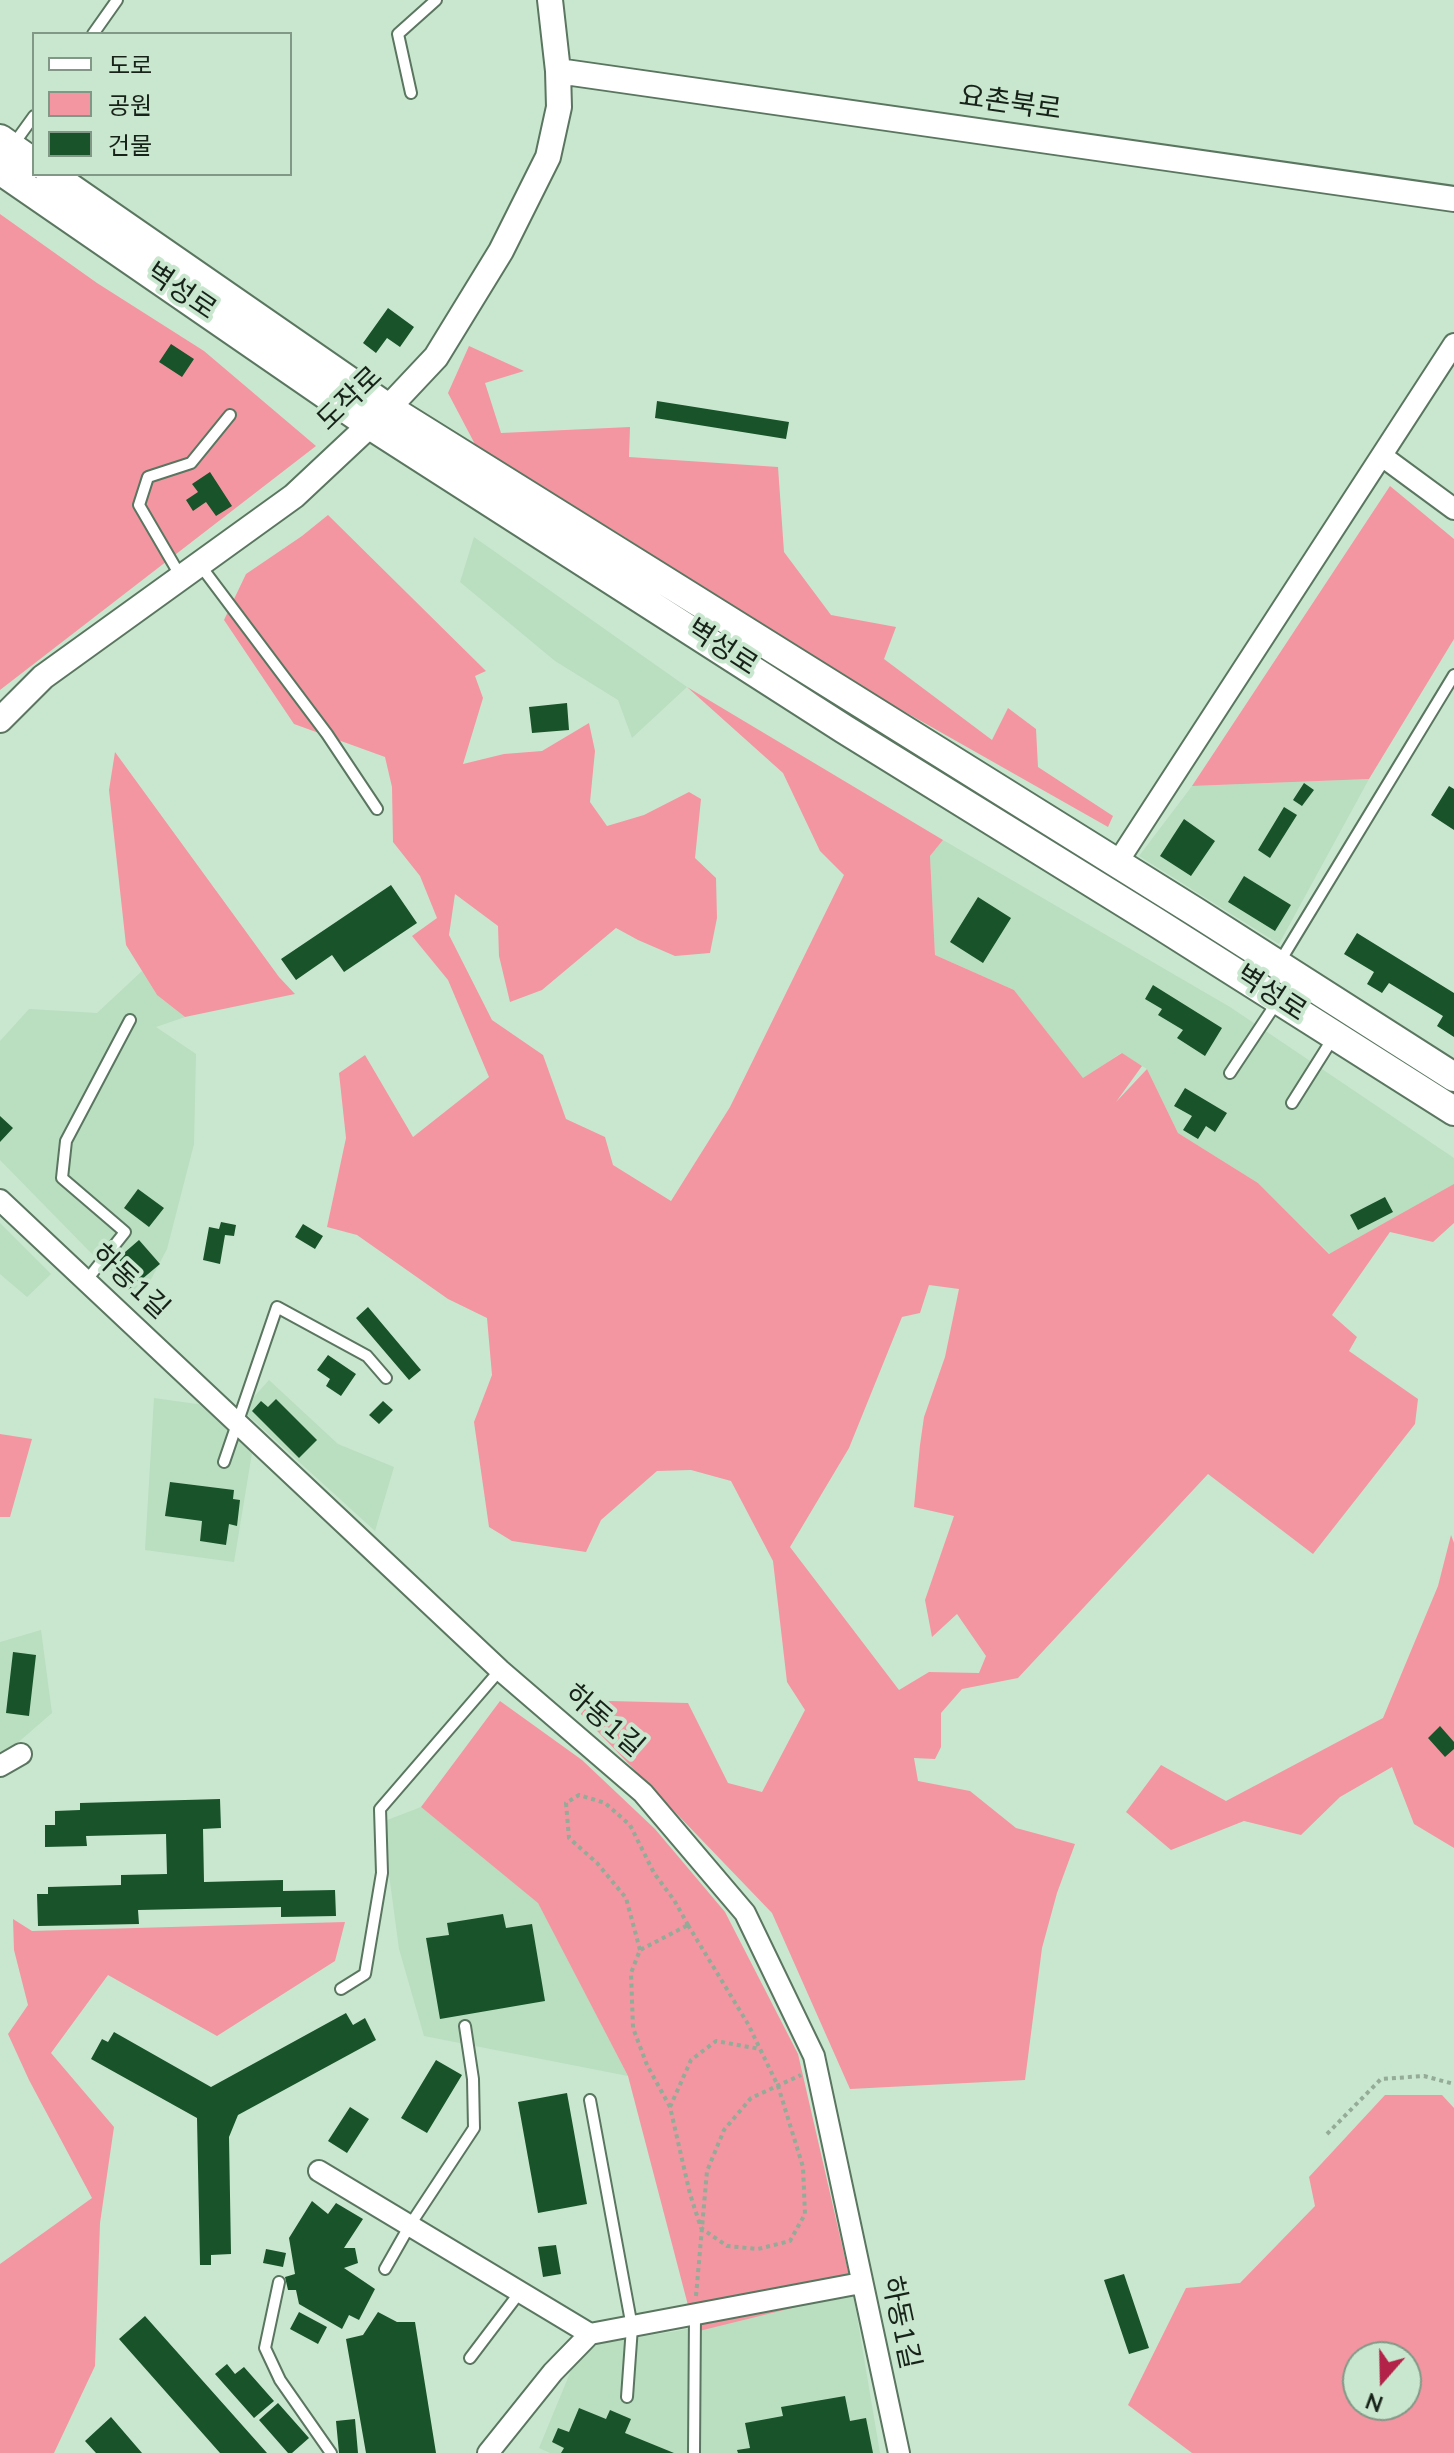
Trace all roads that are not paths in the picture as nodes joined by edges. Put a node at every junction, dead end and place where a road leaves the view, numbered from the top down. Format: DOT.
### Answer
graph roads {
  1 [pos="117,0"];
  2 [pos="436,0"];
  3 [pos="550,0"];
  4 [pos="94,32"];
  5 [pos="558,71"];
  6 [pos="411,93"];
  7 [pos="32,119"];
  8 [pos="11,154"];
  9 [pos="32,169"];
  10 [pos="42,176"];
  11 [pos="53,176"];
  12 [pos="1454,199"];
  13 [pos="1454,344"];
  14 [pos="230,415"];
  15 [pos="379,416"];
  16 [pos="1382,456"];
  17 [pos="1454,509"];
  18 [pos="190,570"];
  19 [pos="1454,675"];
  20 [pos="0,720"];
  21 [pos="377,809"];
  22 [pos="1117,863"];
  23 [pos="1278,965"];
  24 [pos="1279,1000"];
  25 [pos="130,1020"];
  26 [pos="1334,1036"];
  27 [pos="1230,1073"];
  28 [pos="1454,1077"];
  29 [pos="1292,1103"];
  30 [pos="1454,1111"];
  31 [pos="0,1200"];
  32 [pos="86,1281"];
  33 [pos="386,1378"];
  34 [pos="237,1423"];
  35 [pos="224,1462"];
  36 [pos="500,1670"];
  37 [pos="21,1754"];
  38 [pos="0,1766"];
  39 [pos="341,1989"];
  40 [pos="465,2026"];
  41 [pos="590,2100"];
  42 [pos="319,2171"];
  43 [pos="410,2225"];
  44 [pos="385,2269"];
  45 [pos="279,2282"];
  46 [pos="861,2283"];
  47 [pos="520,2292"];
  48 [pos="695,2315"];
  49 [pos="632,2327"];
  50 [pos="590,2334"];
  51 [pos="470,2358"];
  52 [pos="627,2397"];
  53 [pos="331,2453"];
  54 [pos="488,2453"];
  55 [pos="694,2453"];
  56 [pos="899,2453"];
  1 -- 4 [label="lane"];
  2 -- 6 [label="lane"];
  3 -- 5 [label="street, 도작로"];
  5 -- 12 [label="street, 요촌북로"];
  5 -- 15 [label="street, 도작로"];
  7 -- 8 [label="lane"];
  8 -- 9 [label="main road, 벽성로"];
  10 -- 15 [label="main road, 벽성로"];
  11 -- 15 [label="main road, 벽성로"];
  13 -- 16 [label="street"];
  14 -- 18 [label="lane"];
  15 -- 18 [label="street, 도작로"];
  15 -- 22 [label="main road, 벽성로"];
  15 -- 24 [label="main road, 벽성로"];
  16 -- 17 [label="street"];
  16 -- 22 [label="street"];
  18 -- 20 [label="street, 도작로"];
  18 -- 21 [label="lane"];
  19 -- 23 [label="lane"];
  22 -- 23 [label="main road, 벽성로"];
  23 -- 28 [label="main road, 벽성로"];
  24 -- 26 [label="main road, 벽성로"];
  24 -- 27 [label="lane"];
  25 -- 32 [label="lane"];
  26 -- 29 [label="lane"];
  26 -- 30 [label="main road, 벽성로"];
  31 -- 32 [label="street, 하동1길"];
  32 -- 34 [label="street, 하동1길"];
  33 -- 34 [label="lane"];
  34 -- 35 [label="lane"];
  34 -- 36 [label="street, 하동1길"];
  36 -- 39 [label="lane"];
  36 -- 46 [label="street, 하동1길"];
  37 -- 38 [label="street"];
  40 -- 43 [label="lane"];
  41 -- 49 [label="lane"];
  42 -- 43 [label="street"];
  43 -- 44 [label="lane"];
  43 -- 47 [label="street"];
  45 -- 53 [label="lane"];
  46 -- 48 [label="street"];
  46 -- 56 [label="street, 하동1길"];
  47 -- 50 [label="street"];
  47 -- 51 [label="lane"];
  48 -- 49 [label="street"];
  48 -- 55 [label="lane"];
  49 -- 50 [label="street"];
  49 -- 52 [label="lane"];
  50 -- 54 [label="street"];
}
